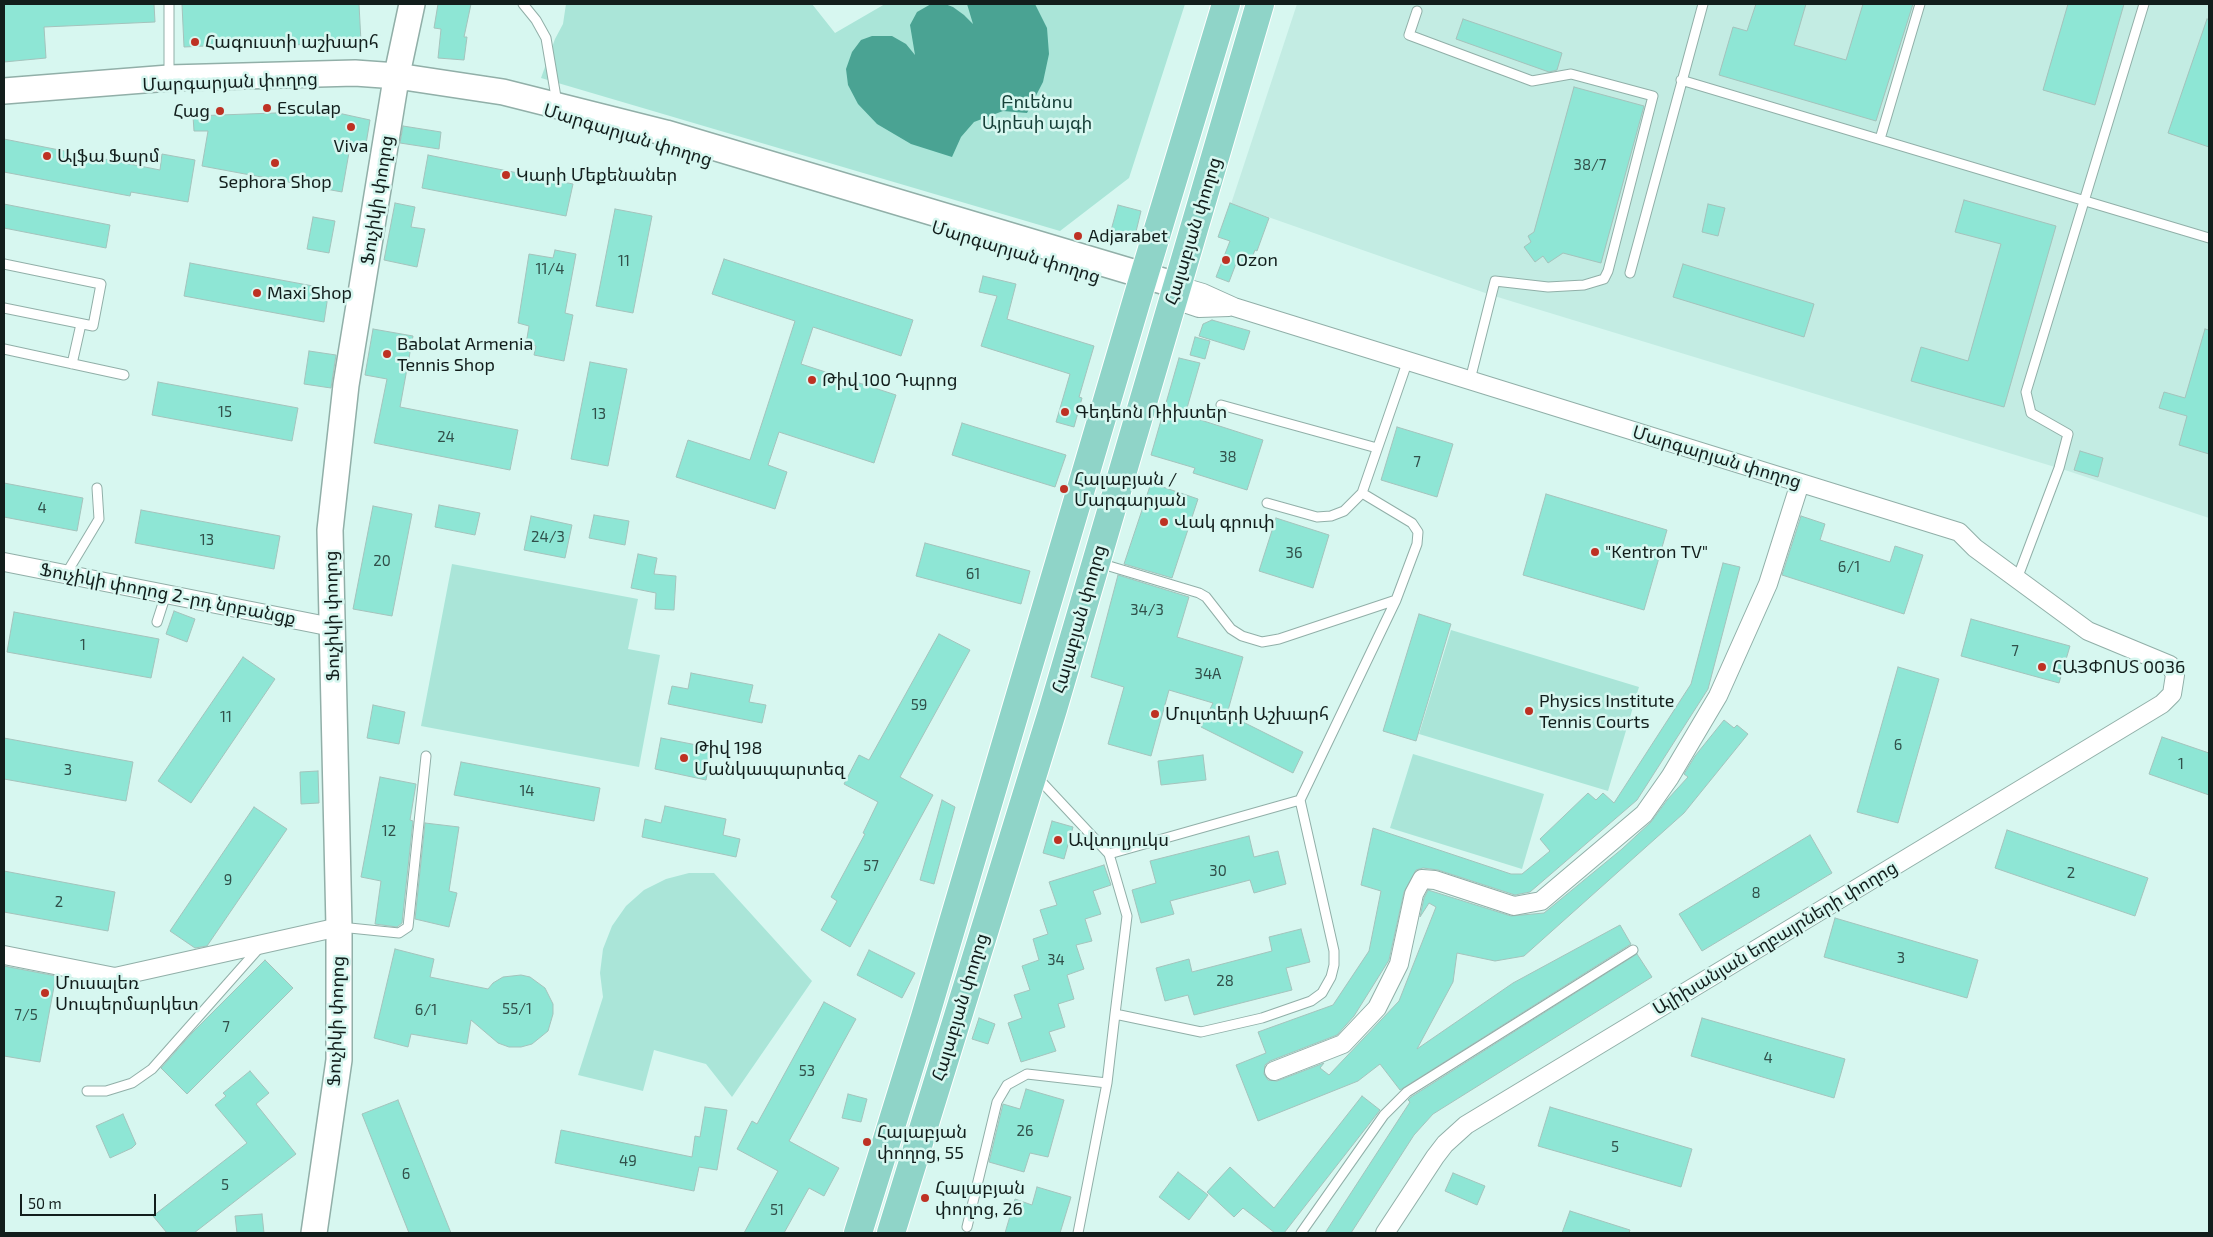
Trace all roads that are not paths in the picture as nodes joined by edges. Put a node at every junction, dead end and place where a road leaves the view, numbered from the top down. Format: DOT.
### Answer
graph roads {
  1 [pos="169,4"];
  2 [pos="412,4"];
  3 [pos="523,4"];
  4 [pos="1226,4"];
  5 [pos="1260,4"];
  6 [pos="1703,4"];
  7 [pos="1920,4"];
  8 [pos="2144,4"];
  9 [pos="1418,11"];
  10 [pos="397,77"];
  11 [pos="1681,80"];
  12 [pos="169,81"];
  13 [pos="4,91"];
  14 [pos="4,95"];
  15 [pos="557,106"];
  16 [pos="1880,139"];
  17 [pos="2084,199"];
  18 [pos="2209,238"];
  19 [pos="4,264"];
  20 [pos="1630,273"];
  21 [pos="1142,282"];
  22 [pos="1174,292"];
  23 [pos="4,308"];
  24 [pos="81,324"];
  25 [pos="4,349"];
  26 [pos="1408,360"];
  27 [pos="72,364"];
  28 [pos="124,376"];
  29 [pos="1470,380"];
  30 [pos="1221,406"];
  31 [pos="1377,448"];
  32 [pos="1800,483"];
  33 [pos="97,488"];
  34 [pos="1362,493"];
  35 [pos="1267,503"];
  36 [pos="1095,561"];
  37 [pos="4,562"];
  38 [pos="66,574"];
  39 [pos="2017,579"];
  40 [pos="166,594"];
  41 [pos="1396,600"];
  42 [pos="157,622"];
  43 [pos="332,627"];
  44 [pos="2170,666"];
  45 [pos="426,756"];
  46 [pos="1033,774"];
  47 [pos="1300,800"];
  48 [pos="1109,854"];
  49 [pos="339,927"];
  50 [pos="261,944"];
  51 [pos="1633,950"];
  52 [pos="4,955"];
  53 [pos="1115,1014"];
  54 [pos="1274,1071"];
  55 [pos="1107,1083"];
  56 [pos="87,1091"];
  57 [pos="968,1227"];
  58 [pos="314,1233"];
  59 [pos="858,1233"];
  60 [pos="891,1233"];
  61 [pos="1078,1233"];
  62 [pos="1302,1233"];
  63 [pos="1385,1233"];
  1 -- 12 [label="lane"];
  2 -- 10 [label="main road, Ֆուչիկի փողոց"];
  3 -- 15 [label="lane"];
  4 -- 21 [label="main road, Հալաբյան փողոց"];
  5 -- 22 [label="main road, Հալաբյան փողոց"];
  6 -- 11 [label="lane"];
  7 -- 16 [label="lane"];
  8 -- 17 [label="lane"];
  9 -- 29 [label="lane"];
  10 -- 12 [label="main road, Մարգարյան փողոց"];
  10 -- 15 [label="main road, Մարգարյան փողոց"];
  10 -- 21 [label="main road, Մարգարյան փողոց"];
  10 -- 43 [label="main road, Ֆուչիկի փողոց"];
  11 -- 16 [label="lane"];
  11 -- 20 [label="lane"];
  12 -- 13 [label="main road, Մարգարյան փողոց"];
  12 -- 14 [label="main road, Մարգարյան փողոց"];
  15 -- 21 [label="main road, Մարգարյան փողոց"];
  16 -- 17 [label="lane"];
  17 -- 18 [label="lane"];
  17 -- 39 [label="lane"];
  19 -- 24 [label="lane"];
  21 -- 22 [label="main road, Մարգարյան փողոց"];
  21 -- 59 [label="main road, Հալաբյան փողոց"];
  22 -- 26 [label="street, Մարգարյան փողոց"];
  22 -- 36 [label="main road, Հալաբյան փողոց"];
  23 -- 24 [label="lane"];
  24 -- 27 [label="lane"];
  25 -- 27 [label="lane"];
  26 -- 29 [label="street, Մարգարյան փողոց"];
  26 -- 31 [label="lane"];
  27 -- 28 [label="lane"];
  29 -- 32 [label="street, Մարգարյան փողոց"];
  30 -- 31 [label="lane"];
  31 -- 34 [label="lane"];
  32 -- 39 [label="street, Մարգարյան փողոց"];
  32 -- 54 [label="street"];
  33 -- 38 [label="lane"];
  34 -- 35 [label="lane"];
  34 -- 41 [label="lane"];
  36 -- 41 [label="lane"];
  36 -- 46 [label="main road, Հալաբյան փողոց"];
  37 -- 38 [label="street, Ֆուչիկի փողոց 2-րդ նրբանցք"];
  38 -- 40 [label="street, Ֆուչիկի փողոց 2-րդ նրբանցք"];
  39 -- 44 [label="street, Մարգարյան փողոց"];
  40 -- 42 [label="lane"];
  40 -- 43 [label="street, Ֆուչիկի փողոց 2-րդ նրբանցք"];
  41 -- 47 [label="lane"];
  43 -- 49 [label="main road, Ֆուչիկի փողոց"];
  44 -- 63 [label="street, Ալիխանյան եղբայրների փողոց"];
  45 -- 49 [label="lane"];
  46 -- 48 [label="lane"];
  46 -- 60 [label="main road, Հալաբյան փողոց"];
  47 -- 48 [label="lane"];
  47 -- 53 [label="lane"];
  48 -- 53 [label="lane"];
  49 -- 50 [label="street"];
  49 -- 58 [label="main road, Ֆուչիկի փողոց"];
  50 -- 52 [label="street"];
  50 -- 56 [label="lane"];
  51 -- 62 [label="lane"];
  53 -- 55 [label="lane"];
  55 -- 57 [label="lane"];
  55 -- 61 [label="lane"];
}
